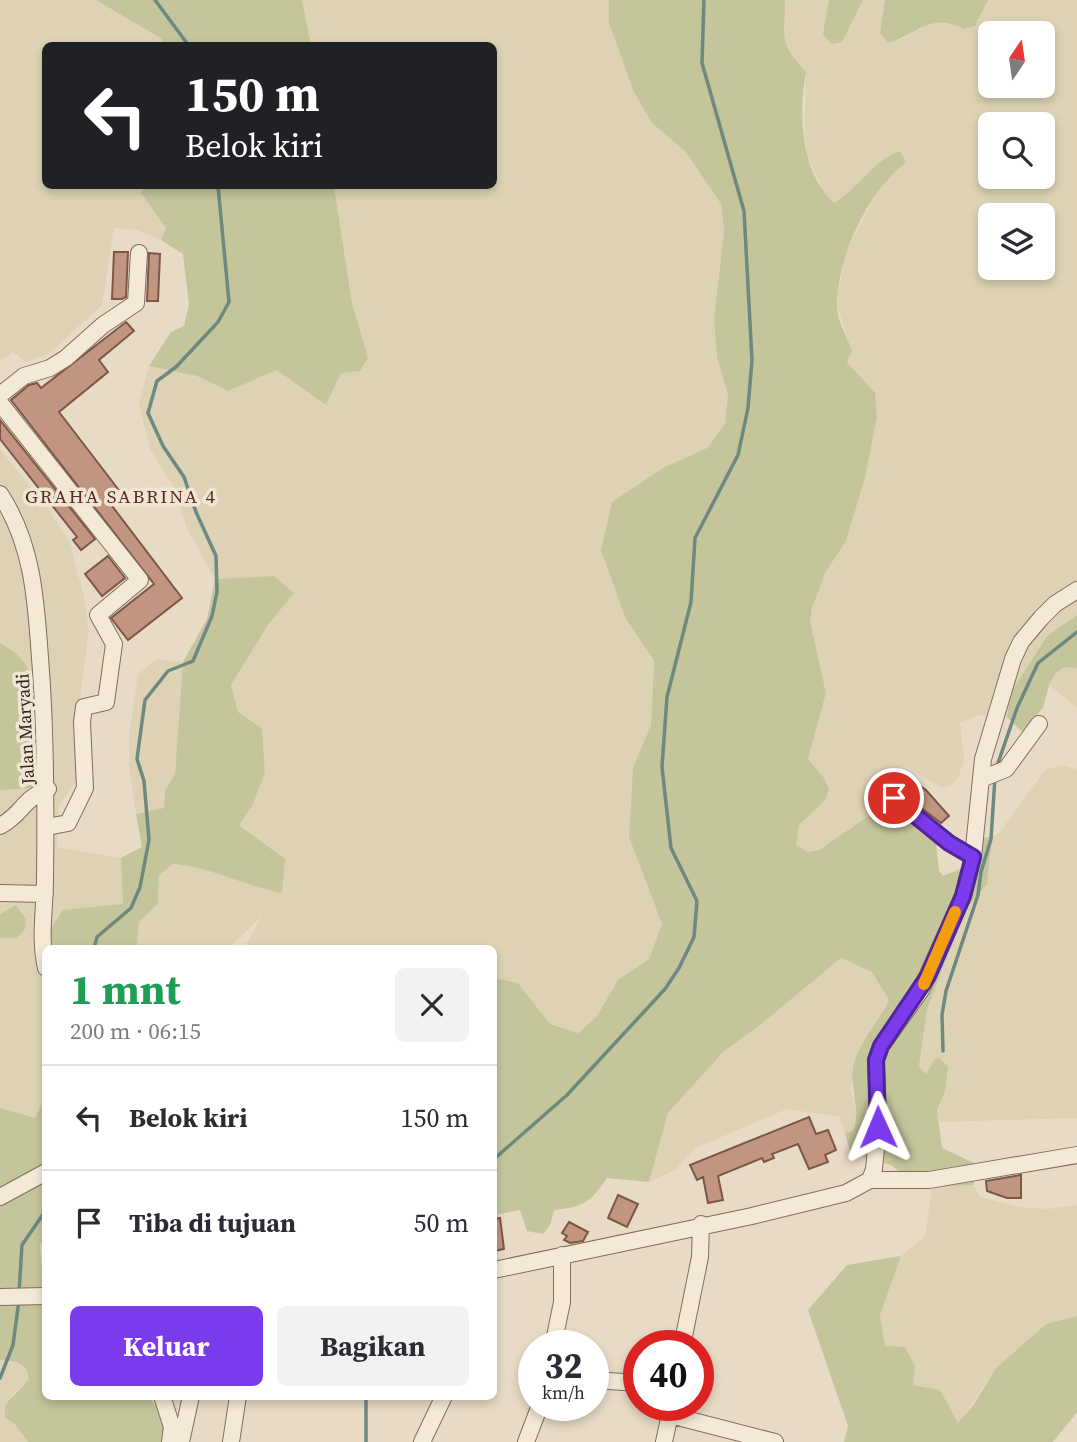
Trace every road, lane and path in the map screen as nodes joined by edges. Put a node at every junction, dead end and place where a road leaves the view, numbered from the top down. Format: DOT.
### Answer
graph roads {
  1 [pos="139,253"];
  2 [pos="0,396"];
  3 [pos="0,403"];
  4 [pos="0,494"];
  5 [pos="1077,590"];
  6 [pos="1039,724"];
  7 [pos="985,778"];
  8 [pos="48,789"];
  9 [pos="894,798"];
  10 [pos="0,826"];
  11 [pos="47,827"];
  12 [pos="973,857"];
  13 [pos="0,894"];
  14 [pos="45,894"];
  15 [pos="43,945"];
  16 [pos="1077,1155"];
  17 [pos="42,1174"];
  18 [pos="870,1180"];
  19 [pos="0,1197"];
  20 [pos="701,1224"];
  21 [pos="562,1255"];
  22 [pos="497,1269"];
  23 [pos="42,1296"];
  24 [pos="12,1297"];
  25 [pos="556,1330"];
  26 [pos="685,1330"];
  27 [pos="163,1400"];
  28 [pos="190,1400"];
  29 [pos="236,1400"];
  30 [pos="442,1400"];
  31 [pos="534,1421"];
  32 [pos="669,1421"];
  33 [pos="707,1421"];
  34 [pos="170,1442"];
  35 [pos="181,1442"];
  36 [pos="231,1442"];
  37 [pos="422,1442"];
  38 [pos="526,1442"];
  39 [pos="664,1442"];
  40 [pos="775,1442"];
  1 -- 2 [label="street"];
  3 -- 11 [label="street"];
  4 -- 8 [label="street, Jalan Maryadi"];
  5 -- 7 [label="street"];
  6 -- 7 [label="street"];
  7 -- 12 [label="street"];
  8 -- 10 [label="street"];
  8 -- 11 [label="street, Jalan Maryadi"];
  9 -- 12 [label="street"];
  11 -- 14 [label="street, Jalan Maryadi"];
  12 -- 18 [label="street"];
  13 -- 14 [label="street"];
  14 -- 15 [label="street, Jalan Maryadi"];
  16 -- 18 [label="street"];
  17 -- 19 [label="street"];
  18 -- 20 [label="street"];
  20 -- 21 [label="street"];
  20 -- 26 [label="street"];
  21 -- 22 [label="street"];
  21 -- 25 [label="street"];
  23 -- 24 [label="street"];
  27 -- 34 [label="street"];
  28 -- 35 [label="street"];
  29 -- 36 [label="street"];
  30 -- 37 [label="street"];
  31 -- 38 [label="street"];
  32 -- 39 [label="street"];
  33 -- 40 [label="street"];
}
